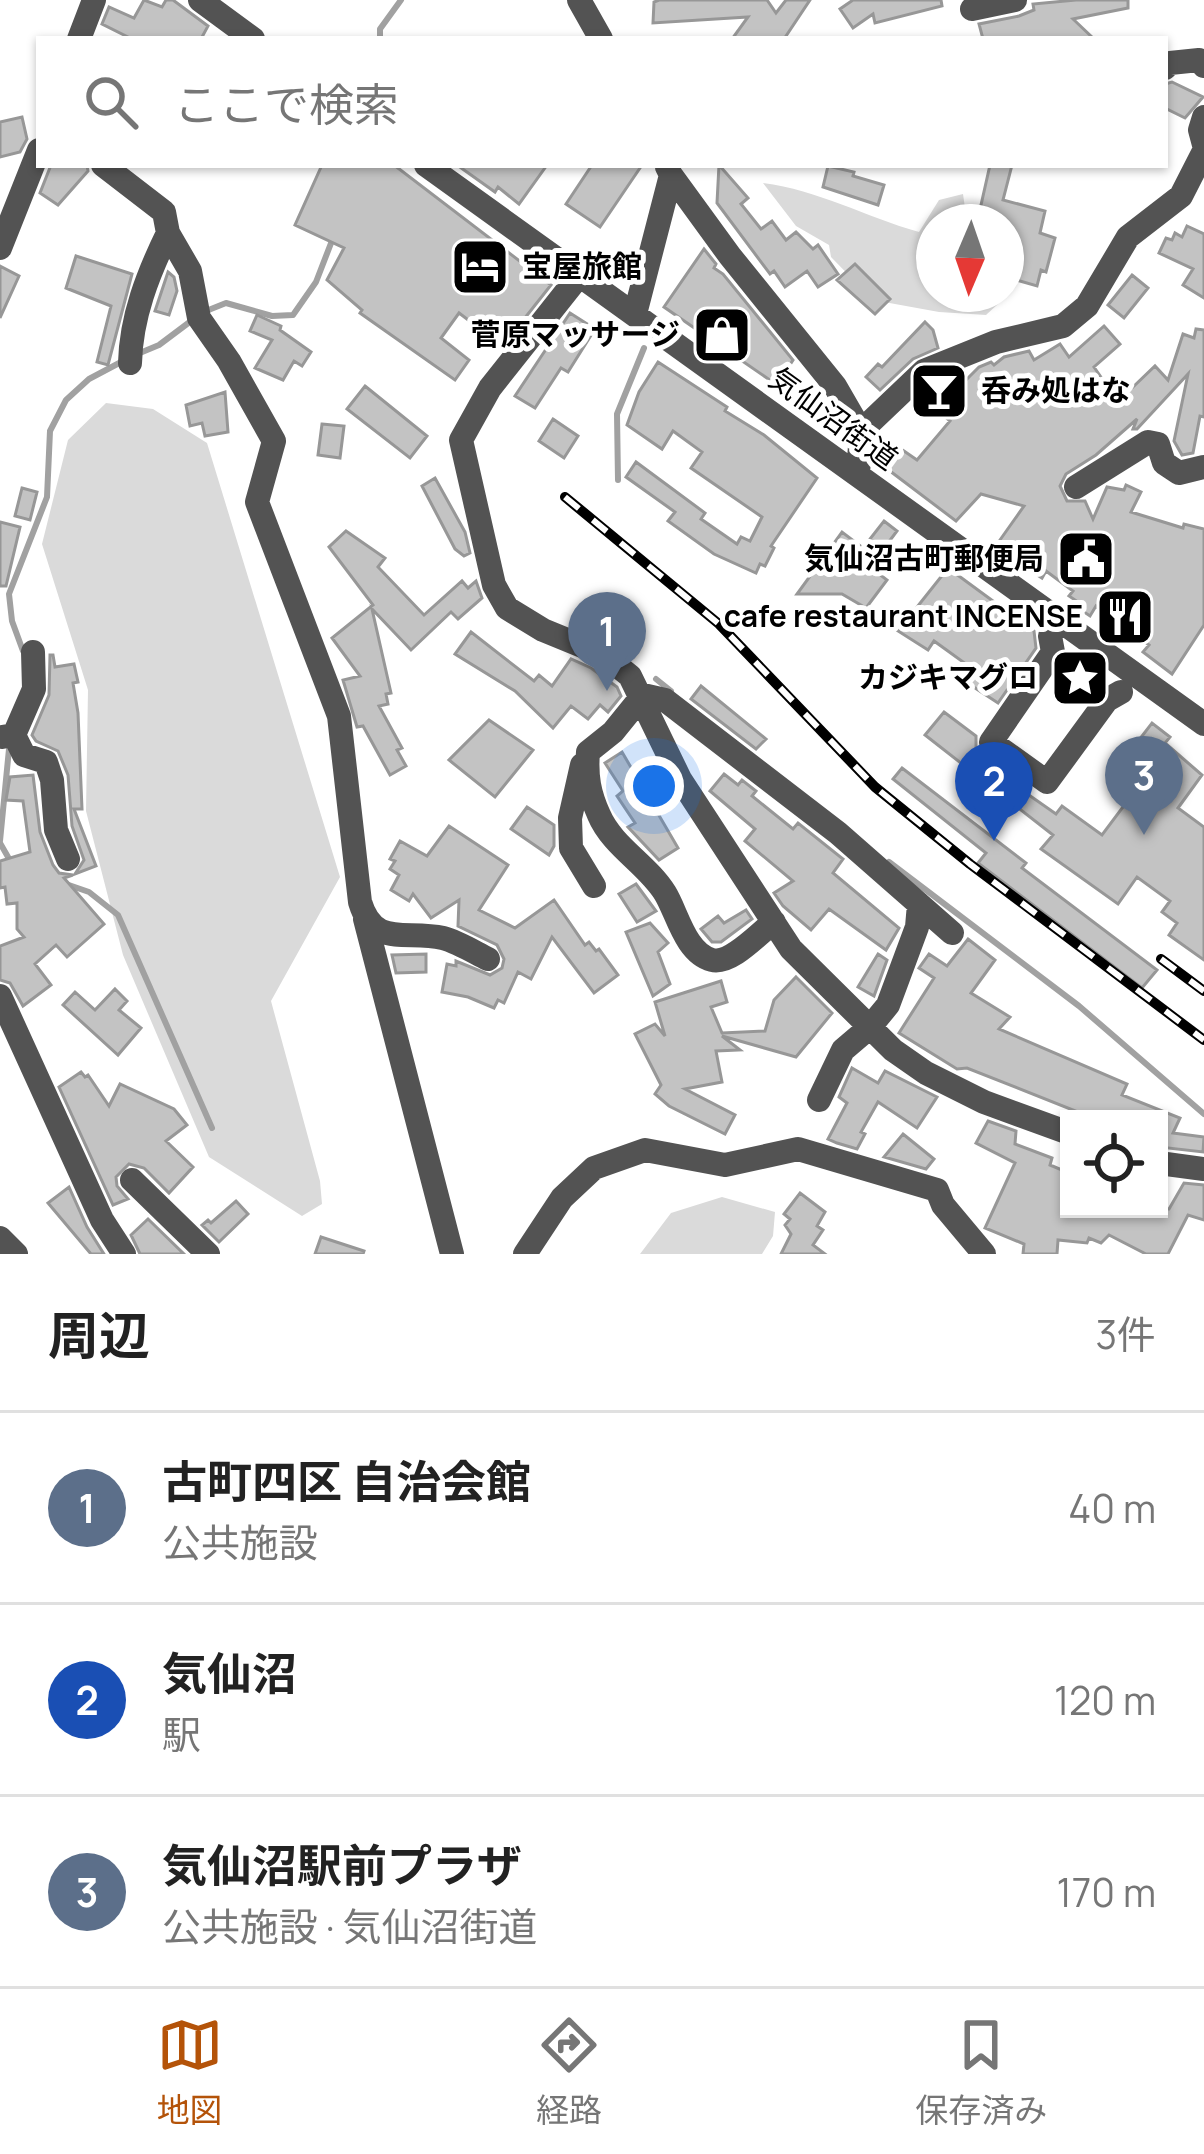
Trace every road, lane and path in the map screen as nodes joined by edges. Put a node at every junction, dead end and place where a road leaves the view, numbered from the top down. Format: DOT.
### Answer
graph roads {
  1 [pos="94,0"];
  2 [pos="200,0"];
  3 [pos="1015,0"];
  4 [pos="589,3"];
  5 [pos="971,9"];
  6 [pos="80,36"];
  7 [pos="250,36"];
  8 [pos="600,36"];
  9 [pos="1168,65"];
  10 [pos="1204,66"];
  11 [pos="1204,117"];
  12 [pos="1204,148"];
  13 [pos="36,158"];
  14 [pos="107,168"];
  15 [pos="430,168"];
  16 [pos="668,170"];
  17 [pos="168,233"];
  18 [pos="0,248"];
  19 [pos="578,277"];
  20 [pos="635,314"];
  21 [pos="130,363"];
  22 [pos="861,430"];
  23 [pos="1204,467"];
  24 [pos="858,474"];
  25 [pos="1076,487"];
  26 [pos="1050,636"];
  27 [pos="33,652"];
  28 [pos="1121,692"];
  29 [pos="643,695"];
  30 [pos="1204,724"];
  31 [pos="8,736"];
  32 [pos="588,752"];
  33 [pos="68,859"];
  34 [pos="594,886"];
  35 [pos="919,904"];
  36 [pos="365,919"];
  37 [pos="774,922"];
  38 [pos="952,933"];
  39 [pos="488,958"];
  40 [pos="3,1008"];
  41 [pos="870,1028"];
  42 [pos="819,1100"];
  43 [pos="1060,1130"];
  44 [pos="1168,1164"];
  45 [pos="1204,1169"];
  46 [pos="133,1180"];
  47 [pos="0,1238"];
  48 [pos="530,1250"];
  49 [pos="16,1254"];
  50 [pos="124,1254"];
  51 [pos="208,1254"];
  52 [pos="452,1254"];
  53 [pos="984,1254"];
  1 -- 6 [label="street"];
  2 -- 7 [label="street"];
  3 -- 5 [label="street"];
  4 -- 8 [label="street"];
  9 -- 10 [label="street"];
  11 -- 12 [label="street"];
  12 -- 22 [label="street"];
  13 -- 18 [label="street"];
  14 -- 17 [label="street"];
  15 -- 19 [label="street, 気仙沼街道"];
  16 -- 20 [label="street"];
  16 -- 22 [label="street"];
  17 -- 21 [label="street"];
  17 -- 36 [label="street"];
  19 -- 20 [label="street, 気仙沼街道"];
  19 -- 29 [label="street"];
  20 -- 24 [label="street, 気仙沼街道"];
  22 -- 24 [label="street"];
  23 -- 25 [label="street"];
  24 -- 30 [label="street, 気仙沼街道"];
  26 -- 28 [label="street"];
  27 -- 31 [label="street"];
  29 -- 32 [label="street"];
  29 -- 35 [label="street"];
  29 -- 37 [label="street"];
  31 -- 33 [label="street"];
  32 -- 34 [label="street"];
  32 -- 37 [label="street"];
  35 -- 38 [label="street"];
  35 -- 41 [label="street"];
  36 -- 39 [label="street"];
  36 -- 52 [label="street"];
  37 -- 41 [label="street"];
  40 -- 50 [label="street"];
  41 -- 42 [label="street"];
  41 -- 43 [label="street"];
  44 -- 45 [label="street"];
  46 -- 51 [label="street"];
  47 -- 49 [label="street"];
  48 -- 53 [label="street"];
}
